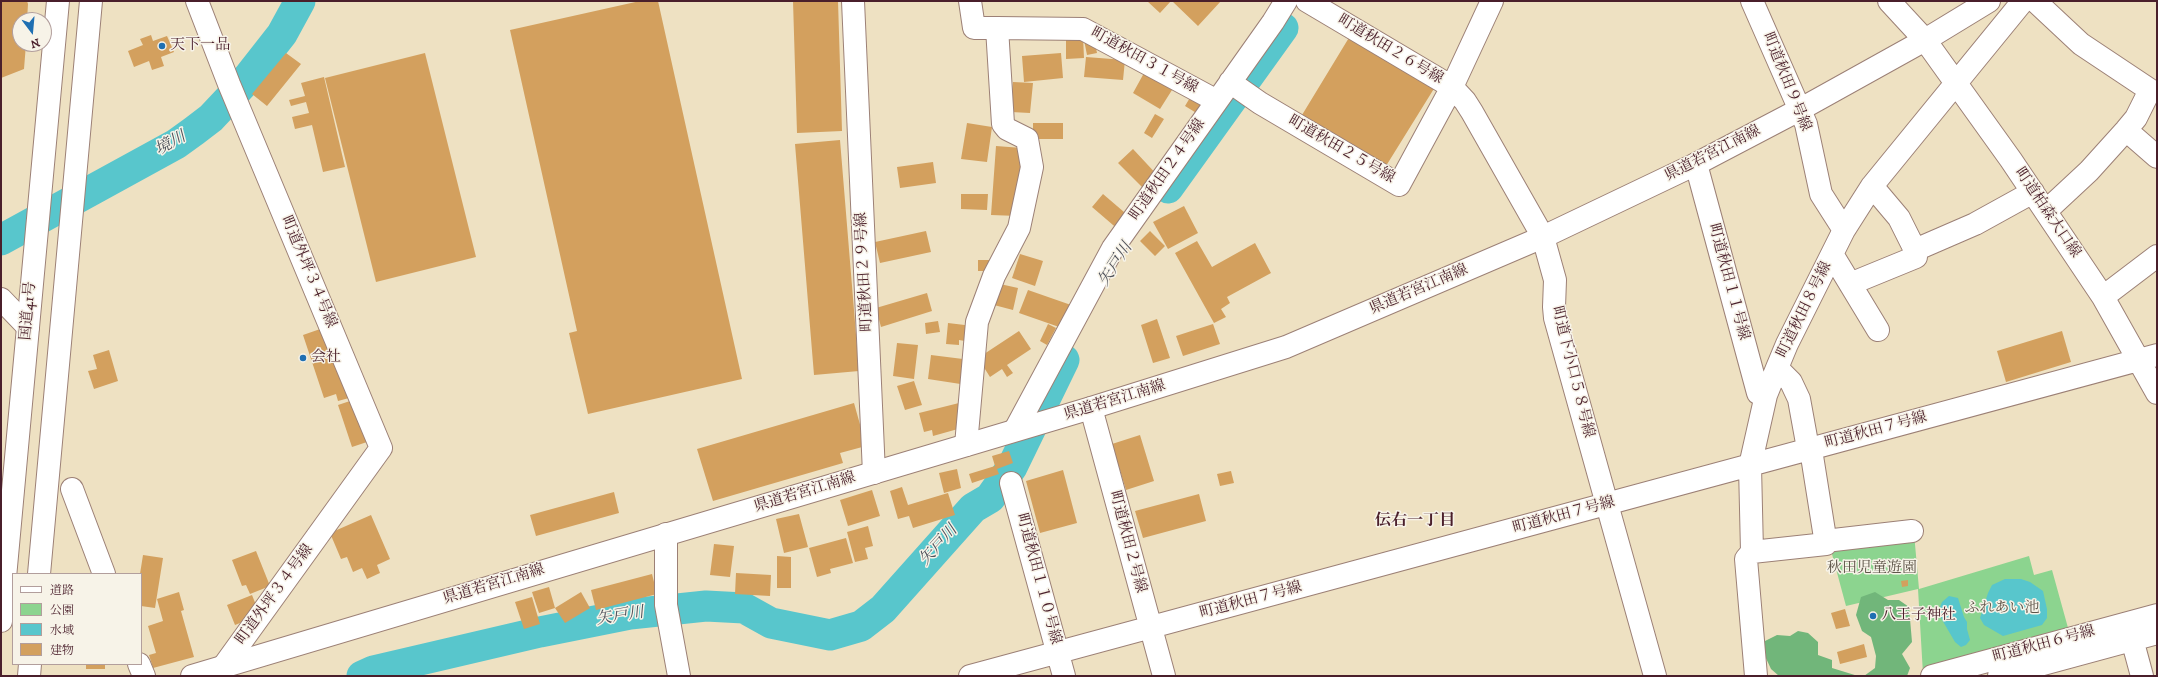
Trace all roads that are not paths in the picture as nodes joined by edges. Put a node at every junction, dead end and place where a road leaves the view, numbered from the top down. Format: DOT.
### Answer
graph roads {
  1 [pos="58,1"];
  2 [pos="91,1"];
  3 [pos="197,1"];
  4 [pos="852,1"];
  5 [pos="970,1"];
  6 [pos="1286,1"];
  7 [pos="1307,1"];
  8 [pos="1492,1"];
  9 [pos="1752,1"];
  10 [pos="1889,1"];
  11 [pos="1989,1"];
  12 [pos="2023,1"];
  13 [pos="2036,1"];
  14 [pos="997,28"];
  15 [pos="1926,40"];
  16 [pos="1957,81"];
  17 [pos="1230,82"];
  18 [pos="1452,87"];
  19 [pos="2154,91"];
  20 [pos="1217,101"];
  21 [pos="1799,110"];
  22 [pos="2126,130"];
  23 [pos="2157,157"];
  24 [pos="1696,164"];
  25 [pos="1872,186"];
  26 [pos="2033,192"];
  27 [pos="2046,211"];
  28 [pos="1844,230"];
  29 [pos="1543,236"];
  30 [pos="1915,250"];
  31 [pos="1832,254"];
  32 [pos="2157,256"];
  33 [pos="1850,284"];
  34 [pos="2102,297"];
  35 [pos="1,299"];
  36 [pos="28,327"];
  37 [pos="1878,330"];
  38 [pos="2148,358"];
  39 [pos="1777,368"];
  40 [pos="2157,393"];
  41 [pos="1766,395"];
  42 [pos="1090,408"];
  43 [pos="1016,430"];
  44 [pos="966,445"];
  45 [pos="1809,449"];
  46 [pos="1750,466"];
  47 [pos="874,472"];
  48 [pos="1011,483"];
  49 [pos="72,489"];
  50 [pos="1607,504"];
  51 [pos="1912,531"];
  52 [pos="666,534"];
  53 [pos="1825,542"];
  54 [pos="1752,552"];
  55 [pos="39,573"];
  56 [pos="104,573"];
  57 [pos="2157,615"];
  58 [pos="1,621"];
  59 [pos="1151,628"];
  60 [pos="2157,633"];
  61 [pos="2132,640"];
  62 [pos="1058,652"];
  63 [pos="30,665"];
  64 [pos="139,665"];
  65 [pos="223,667"];
  66 [pos="29,676"];
  67 [pos="144,676"];
  68 [pos="192,676"];
  69 [pos="679,676"];
  70 [pos="970,676"];
  71 [pos="1064,676"];
  72 [pos="1164,676"];
  73 [pos="1655,676"];
  74 [pos="1756,676"];
  75 [pos="1932,676"];
  76 [pos="1999,676"];
  77 [pos="2142,676"];
  1 -- 36 [label="main road, 国道41号"];
  2 -- 55 [label="main road"];
  3 -- 65 [label="main road, 町道外坪３４号線"];
  4 -- 47 [label="main road, 町道秋田２９号線"];
  5 -- 14 [label="main road, 町道秋田３１号線"];
  6 -- 17 [label="main road, 町道秋田２４号線"];
  7 -- 18 [label="main road, 町道秋田２６号線"];
  8 -- 18 [label="main road"];
  9 -- 21 [label="main road, 町道秋田９号線"];
  10 -- 15 [label="main road, 町道柏森大口線"];
  11 -- 15 [label="main road, 県道若宮江南線"];
  12 -- 16 [label="main road, 町道秋田８号線"];
  13 -- 19 [label="main road"];
  14 -- 20 [label="main road, 町道秋田３１号線"];
  14 -- 44 [label="main road"];
  15 -- 16 [label="main road, 町道柏森大口線"];
  15 -- 21 [label="main road, 県道若宮江南線"];
  16 -- 25 [label="main road, 町道秋田８号線"];
  16 -- 26 [label="main road, 町道柏森大口線"];
  17 -- 18 [label="main road, 町道秋田２５号線"];
  17 -- 20 [label="main road, 町道秋田２４号線"];
  18 -- 29 [label="main road, 町道下小口５８号線"];
  19 -- 22 [label="main road"];
  20 -- 43 [label="main road, 町道秋田２４号線"];
  21 -- 24 [label="main road, 県道若宮江南線"];
  21 -- 28 [label="main road, 町道秋田９号線"];
  22 -- 23 [label="main road"];
  22 -- 27 [label="main road"];
  24 -- 29 [label="main road, 県道若宮江南線"];
  24 -- 41 [label="main road, 町道秋田１１号線"];
  25 -- 28 [label="main road, 町道秋田８号線"];
  25 -- 30 [label="main road"];
  26 -- 27 [label="main road, 町道柏森大口線"];
  26 -- 30 [label="main road"];
  27 -- 34 [label="main road, 町道柏森大口線"];
  28 -- 31 [label="main road, 町道秋田８号線"];
  29 -- 42 [label="main road, 県道若宮江南線"];
  29 -- 50 [label="main road, 町道下小口５８号線"];
  30 -- 33 [label="main road"];
  31 -- 33 [label="main road"];
  31 -- 39 [label="main road, 町道秋田８号線"];
  32 -- 34 [label="main road"];
  33 -- 37 [label="main road"];
  34 -- 38 [label="main road, 町道柏森大口線"];
  35 -- 36 [label="main road"];
  36 -- 58 [label="main road, 国道41号"];
  38 -- 40 [label="main road, 町道柏森大口線"];
  38 -- 45 [label="main road, 町道秋田７号線"];
  39 -- 41 [label="main road, 町道秋田８号線"];
  39 -- 45 [label="main road"];
  41 -- 46 [label="main road, 町道秋田８号線"];
  42 -- 43 [label="main road, 県道若宮江南線"];
  42 -- 59 [label="main road, 町道秋田２号線"];
  43 -- 44 [label="main road, 県道若宮江南線"];
  44 -- 47 [label="main road, 県道若宮江南線"];
  45 -- 46 [label="main road, 町道秋田７号線"];
  45 -- 53 [label="main road"];
  46 -- 50 [label="main road, 町道秋田７号線"];
  46 -- 54 [label="main road, 町道秋田８号線"];
  47 -- 52 [label="main road, 県道若宮江南線"];
  48 -- 62 [label="main road, 町道秋田１１０号線"];
  49 -- 56 [label="main road"];
  50 -- 59 [label="main road, 町道秋田７号線"];
  50 -- 73 [label="main road, 町道下小口５８号線"];
  51 -- 53 [label="main road"];
  52 -- 65 [label="main road, 県道若宮江南線"];
  52 -- 69 [label="main road"];
  53 -- 54 [label="main road"];
  54 -- 74 [label="main road, 町道秋田８号線"];
  57 -- 75 [label="main road, 町道秋田６号線"];
  59 -- 62 [label="main road, 町道秋田７号線"];
  59 -- 72 [label="main road, 町道秋田２号線"];
  60 -- 61 [label="main road"];
  61 -- 76 [label="main road"];
  61 -- 77 [label="main road"];
  62 -- 70 [label="main road, 町道秋田７号線"];
  62 -- 71 [label="main road, 町道秋田１１０号線"];
  63 -- 66 [label="main road"];
  64 -- 67 [label="main road"];
  65 -- 68 [label="main road, 県道若宮江南線"];
}
